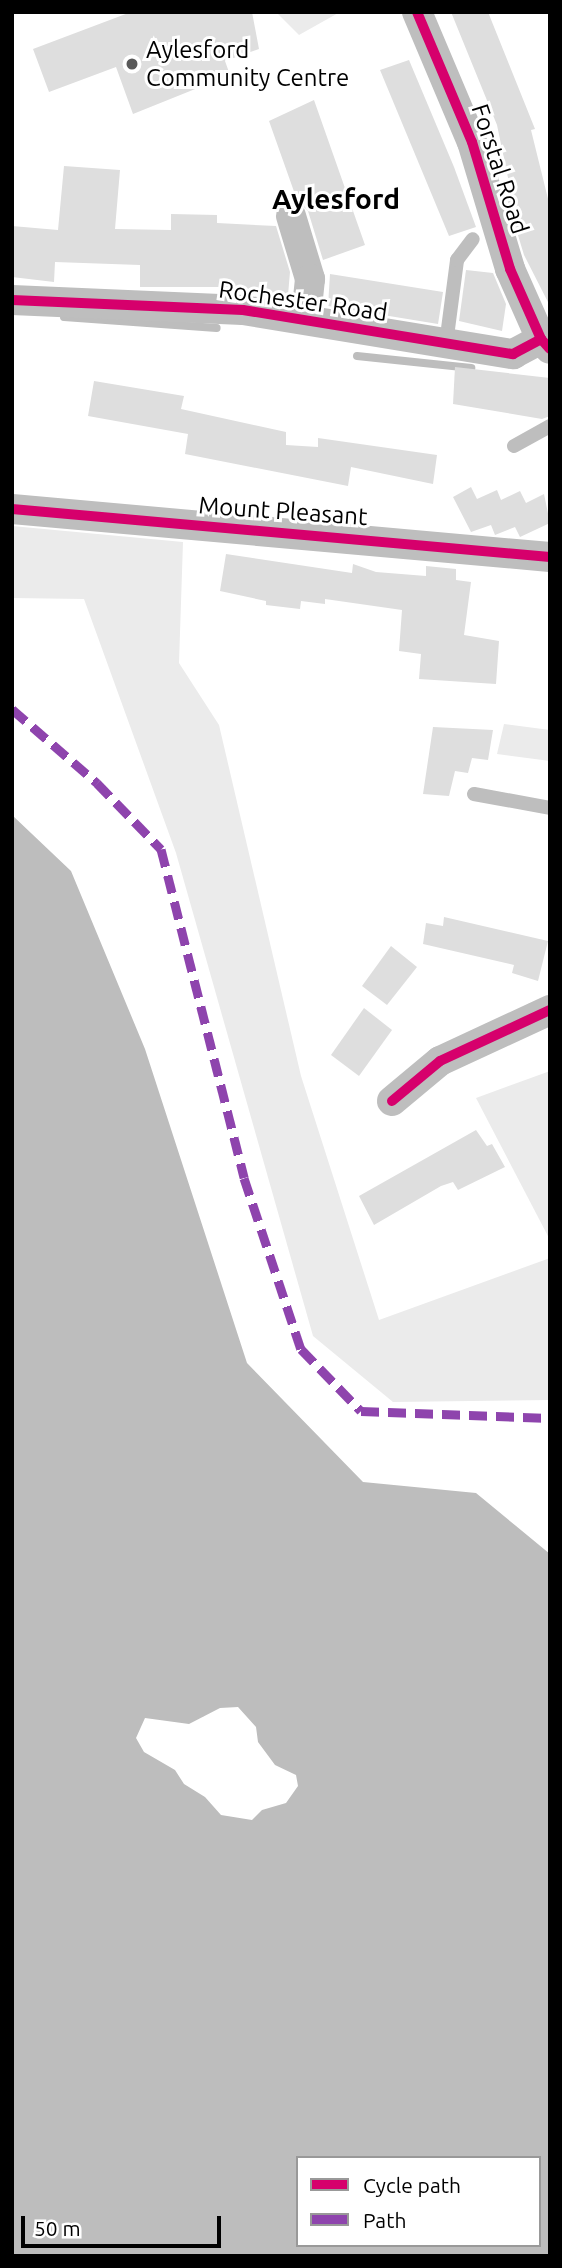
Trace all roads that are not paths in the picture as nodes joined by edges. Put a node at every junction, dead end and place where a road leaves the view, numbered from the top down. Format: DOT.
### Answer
graph roads {
  1 [pos="419,13"];
  2 [pos="291,216"];
  3 [pos="473,239"];
  4 [pos="12,300"];
  5 [pos="306,318"];
  6 [pos="446,344"];
  7 [pos="545,344"];
  8 [pos="550,426"];
  9 [pos="514,446"];
  10 [pos="12,509"];
  11 [pos="550,557"];
  12 [pos="474,794"];
  13 [pos="550,808"];
  14 [pos="550,1010"];
  15 [pos="392,1101"];
  1 -- 7 [label="street, Forstal Road"];
  2 -- 5 [label="street"];
  3 -- 6 [label="lane"];
  4 -- 5 [label="street, Rochester Road"];
  5 -- 6 [label="street, Rochester Road"];
  6 -- 7 [label="street, Rochester Road"];
  8 -- 9 [label="lane"];
  10 -- 11 [label="street, Mount Pleasant"];
  12 -- 13 [label="lane"];
  14 -- 15 [label="street"];
}
